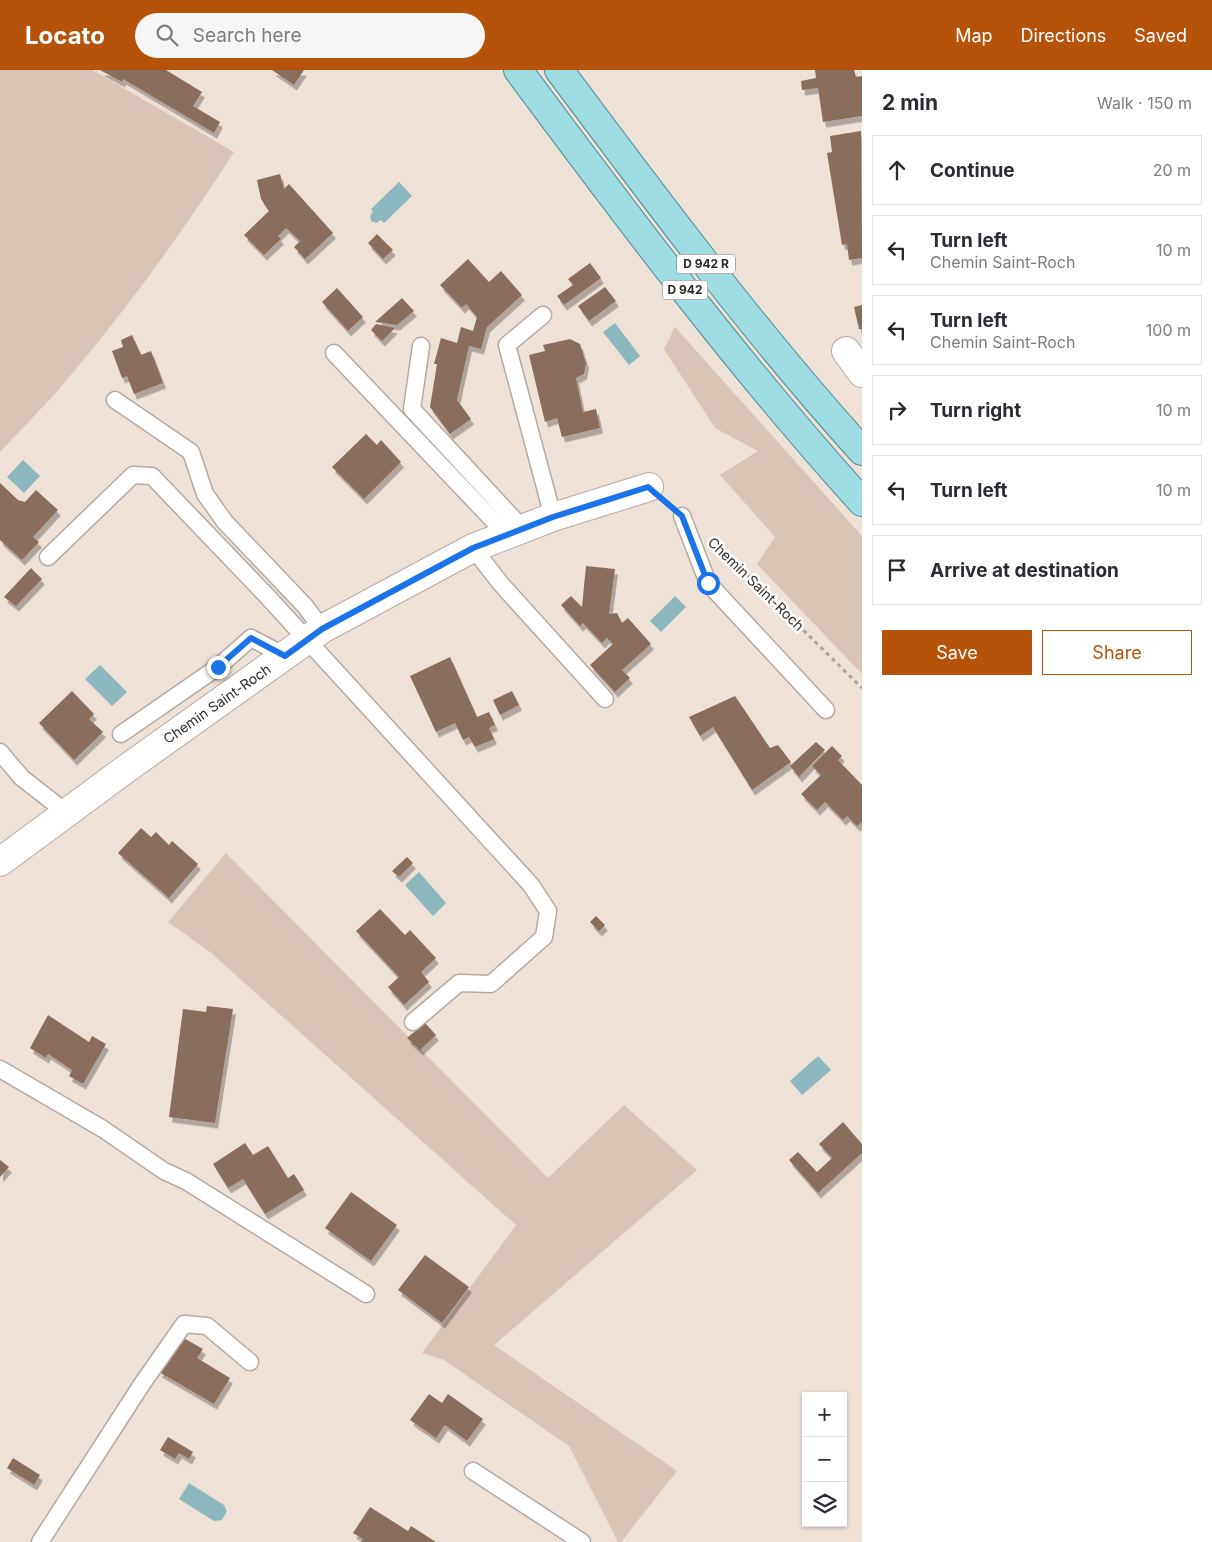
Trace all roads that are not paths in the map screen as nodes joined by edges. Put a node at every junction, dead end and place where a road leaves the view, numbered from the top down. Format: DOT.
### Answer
graph roads {
  1 [pos="518,70"];
  2 [pos="559,70"];
  3 [pos="543,315"];
  4 [pos="421,346"];
  5 [pos="846,351"];
  6 [pos="334,353"];
  7 [pos="862,373"];
  8 [pos="115,400"];
  9 [pos="862,451"];
  10 [pos="648,487"];
  11 [pos="862,502"];
  12 [pos="682,516"];
  13 [pos="553,517"];
  14 [pos="514,532"];
  15 [pos="473,548"];
  16 [pos="48,557"];
  17 [pos="304,642"];
  18 [pos="605,699"];
  19 [pos="826,710"];
  20 [pos="122,734"];
  21 [pos="0,752"];
  22 [pos="67,813"];
  23 [pos="0,862"];
  24 [pos="413,1022"];
  25 [pos="0,1069"];
  26 [pos="366,1294"];
  27 [pos="250,1362"];
  28 [pos="473,1471"];
  29 [pos="40,1542"];
  30 [pos="582,1542"];
  1 -- 11 [label="main road, D 942"];
  2 -- 9 [label="main road, D 942 R"];
  3 -- 13 [label="lane"];
  4 -- 14 [label="lane"];
  5 -- 7 [label="street"];
  6 -- 14 [label="lane"];
  8 -- 17 [label="lane"];
  10 -- 13 [label="street, Chemin Saint-Roch"];
  12 -- 19 [label="lane"];
  13 -- 14 [label="street, Chemin Saint-Roch"];
  14 -- 15 [label="street, Chemin Saint-Roch"];
  15 -- 17 [label="street, Chemin Saint-Roch"];
  15 -- 18 [label="lane"];
  16 -- 17 [label="lane"];
  17 -- 20 [label="lane"];
  17 -- 22 [label="street, Chemin Saint-Roch"];
  17 -- 24 [label="lane"];
  21 -- 22 [label="lane"];
  22 -- 23 [label="street, Chemin Saint-Roch"];
  25 -- 26 [label="lane"];
  27 -- 29 [label="lane"];
  28 -- 30 [label="lane"];
}
